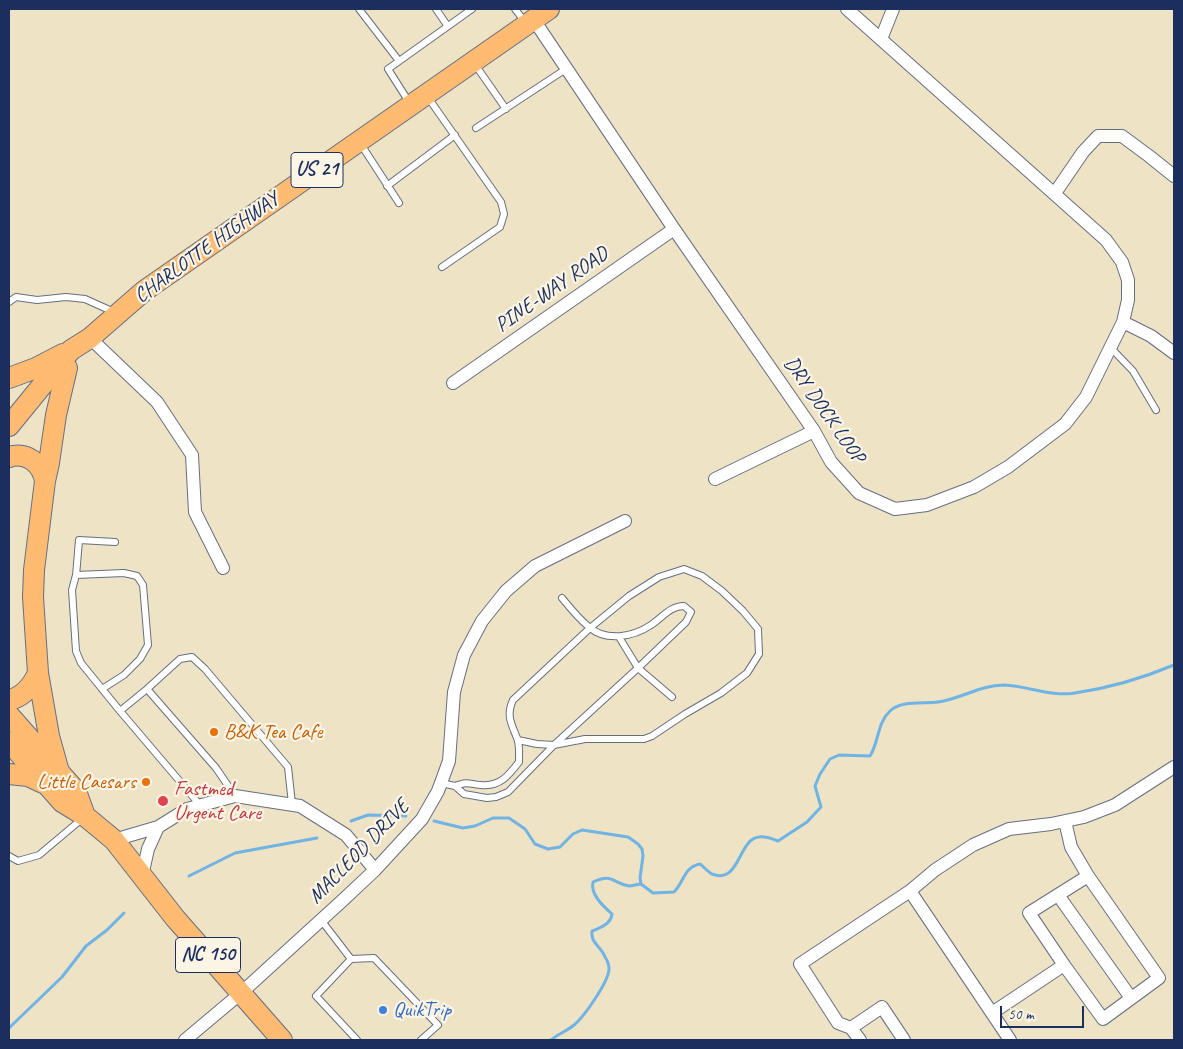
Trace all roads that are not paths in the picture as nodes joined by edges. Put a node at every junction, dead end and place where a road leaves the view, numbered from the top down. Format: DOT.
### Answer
graph roads {
  1 [pos="359,9"];
  2 [pos="436,9"];
  3 [pos="472,9"];
  4 [pos="515,9"];
  5 [pos="847,9"];
  6 [pos="893,9"];
  7 [pos="537,18"];
  8 [pos="447,25"];
  9 [pos="881,39"];
  10 [pos="399,61"];
  11 [pos="473,62"];
  12 [pos="566,69"];
  13 [pos="419,100"];
  14 [pos="506,109"];
  15 [pos="476,128"];
  16 [pos="456,135"];
  17 [pos="358,141"];
  18 [pos="1174,176"];
  19 [pos="387,186"];
  20 [pos="1055,193"];
  21 [pos="399,203"];
  22 [pos="674,229"];
  23 [pos="442,267"];
  24 [pos="9,302"];
  25 [pos="117,314"];
  26 [pos="1123,322"];
  27 [pos="90,338"];
  28 [pos="1110,347"];
  29 [pos="1174,353"];
  30 [pos="69,359"];
  31 [pos="9,378"];
  32 [pos="453,383"];
  33 [pos="1156,410"];
  34 [pos="9,426"];
  35 [pos="814,432"];
  36 [pos="9,442"];
  37 [pos="9,456"];
  38 [pos="715,479"];
  39 [pos="45,481"];
  40 [pos="625,521"];
  41 [pos="114,542"];
  42 [pos="223,568"];
  43 [pos="76,576"];
  44 [pos="562,598"];
  45 [pos="590,628"];
  46 [pos="619,637"];
  47 [pos="638,668"];
  48 [pos="38,673"];
  49 [pos="102,689"];
  50 [pos="147,689"];
  51 [pos="672,698"];
  52 [pos="9,700"];
  53 [pos="120,711"];
  54 [pos="9,715"];
  55 [pos="518,740"];
  56 [pos="9,742"];
  57 [pos="554,745"];
  58 [pos="1174,768"];
  59 [pos="9,774"];
  60 [pos="53,778"];
  61 [pos="441,783"];
  62 [pos="455,786"];
  63 [pos="235,796"];
  64 [pos="292,804"];
  65 [pos="200,805"];
  66 [pos="86,816"];
  67 [pos="1065,821"];
  68 [pos="158,827"];
  69 [pos="114,840"];
  70 [pos="9,856"];
  71 [pos="375,870"];
  72 [pos="142,876"];
  73 [pos="1088,876"];
  74 [pos="910,891"];
  75 [pos="1058,895"];
  76 [pos="321,920"];
  77 [pos="351,959"];
  78 [pos="1064,965"];
  79 [pos="241,993"];
  80 [pos="1131,998"];
  81 [pos="992,1013"];
  82 [pos="851,1028"];
  83 [pos="185,1040"];
  84 [pos="282,1040"];
  85 [pos="357,1040"];
  86 [pos="421,1040"];
  87 [pos="860,1040"];
  88 [pos="904,1040"];
  89 [pos="1010,1040"];
  1 -- 10 [label="lane"];
  2 -- 8 [label="lane"];
  3 -- 8 [label="lane"];
  4 -- 7 [label="lane"];
  5 -- 9 [label="street, DRY DOCK LOOP"];
  6 -- 9 [label="street"];
  7 -- 11 [label="main road, CHARLOTTE HIGHWAY / US 21"];
  7 -- 12 [label="street, DRY DOCK LOOP"];
  8 -- 10 [label="lane"];
  9 -- 20 [label="street, DRY DOCK LOOP"];
  10 -- 13 [label="lane"];
  11 -- 13 [label="main road, CHARLOTTE HIGHWAY / US 21"];
  11 -- 14 [label="lane"];
  12 -- 14 [label="lane"];
  12 -- 22 [label="street, DRY DOCK LOOP"];
  13 -- 16 [label="lane"];
  13 -- 17 [label="main road, CHARLOTTE HIGHWAY / US 21"];
  14 -- 15 [label="lane"];
  16 -- 19 [label="lane"];
  16 -- 23 [label="lane"];
  17 -- 19 [label="lane"];
  17 -- 25 [label="main road, CHARLOTTE HIGHWAY / US 21"];
  18 -- 20 [label="street"];
  19 -- 21 [label="lane"];
  20 -- 26 [label="street, DRY DOCK LOOP"];
  22 -- 32 [label="street, PINE-WAY ROAD"];
  22 -- 35 [label="street, DRY DOCK LOOP"];
  24 -- 25 [label="lane"];
  25 -- 27 [label="main road, CHARLOTTE HIGHWAY / US 21"];
  26 -- 28 [label="street, DRY DOCK LOOP"];
  26 -- 29 [label="street"];
  27 -- 30 [label="main road, CHARLOTTE HIGHWAY / US 21"];
  27 -- 42 [label="street"];
  28 -- 33 [label="lane"];
  28 -- 35 [label="street, DRY DOCK LOOP"];
  30 -- 31 [label="main road"];
  30 -- 34 [label="main road, CHARLOTTE HIGHWAY / US 21"];
  30 -- 36 [label="main road, CHARLOTTE HIGHWAY / US 21"];
  30 -- 39 [label="main road"];
  35 -- 38 [label="street"];
  37 -- 39 [label="main road"];
  39 -- 48 [label="main road"];
  40 -- 61 [label="street, MACLEOD DRIVE"];
  41 -- 43 [label="lane"];
  43 -- 49 [label="lane"];
  43 -- 49 [label="lane"];
  44 -- 45 [label="lane"];
  45 -- 46 [label="lane"];
  45 -- 55 [label="lane"];
  45 -- 57 [label="lane"];
  46 -- 47 [label="lane"];
  46 -- 47 [label="lane"];
  47 -- 51 [label="lane"];
  47 -- 57 [label="lane"];
  48 -- 52 [label="main road"];
  48 -- 60 [label="main road"];
  49 -- 53 [label="lane"];
  50 -- 53 [label="lane"];
  50 -- 63 [label="lane"];
  50 -- 64 [label="lane"];
  53 -- 65 [label="lane"];
  54 -- 60 [label="main road, NC 150"];
  55 -- 57 [label="lane"];
  55 -- 62 [label="lane"];
  56 -- 60 [label="main road, NC 150"];
  57 -- 62 [label="lane"];
  58 -- 67 [label="street"];
  59 -- 60 [label="main road"];
  60 -- 66 [label="main road, NC 150"];
  61 -- 62 [label="lane"];
  61 -- 71 [label="street, MACLEOD DRIVE"];
  63 -- 64 [label="street"];
  63 -- 65 [label="street"];
  64 -- 71 [label="street"];
  65 -- 68 [label="street"];
  66 -- 69 [label="main road, NC 150"];
  66 -- 70 [label="lane"];
  67 -- 73 [label="street"];
  67 -- 74 [label="street"];
  68 -- 69 [label="street"];
  68 -- 72 [label="street"];
  69 -- 72 [label="main road, NC 150"];
  71 -- 76 [label="street, MACLEOD DRIVE"];
  72 -- 79 [label="main road, NC 150"];
  73 -- 75 [label="street"];
  73 -- 80 [label="street"];
  74 -- 81 [label="street"];
  74 -- 82 [label="street"];
  75 -- 78 [label="street"];
  75 -- 80 [label="street"];
  76 -- 77 [label="lane"];
  76 -- 79 [label="street, MACLEOD DRIVE"];
  77 -- 85 [label="lane"];
  77 -- 86 [label="lane"];
  78 -- 80 [label="street"];
  78 -- 81 [label="street"];
  79 -- 83 [label="street, MACLEOD DRIVE"];
  79 -- 84 [label="main road, NC 150"];
  81 -- 89 [label="street"];
  82 -- 87 [label="street"];
  82 -- 88 [label="street"];
}
